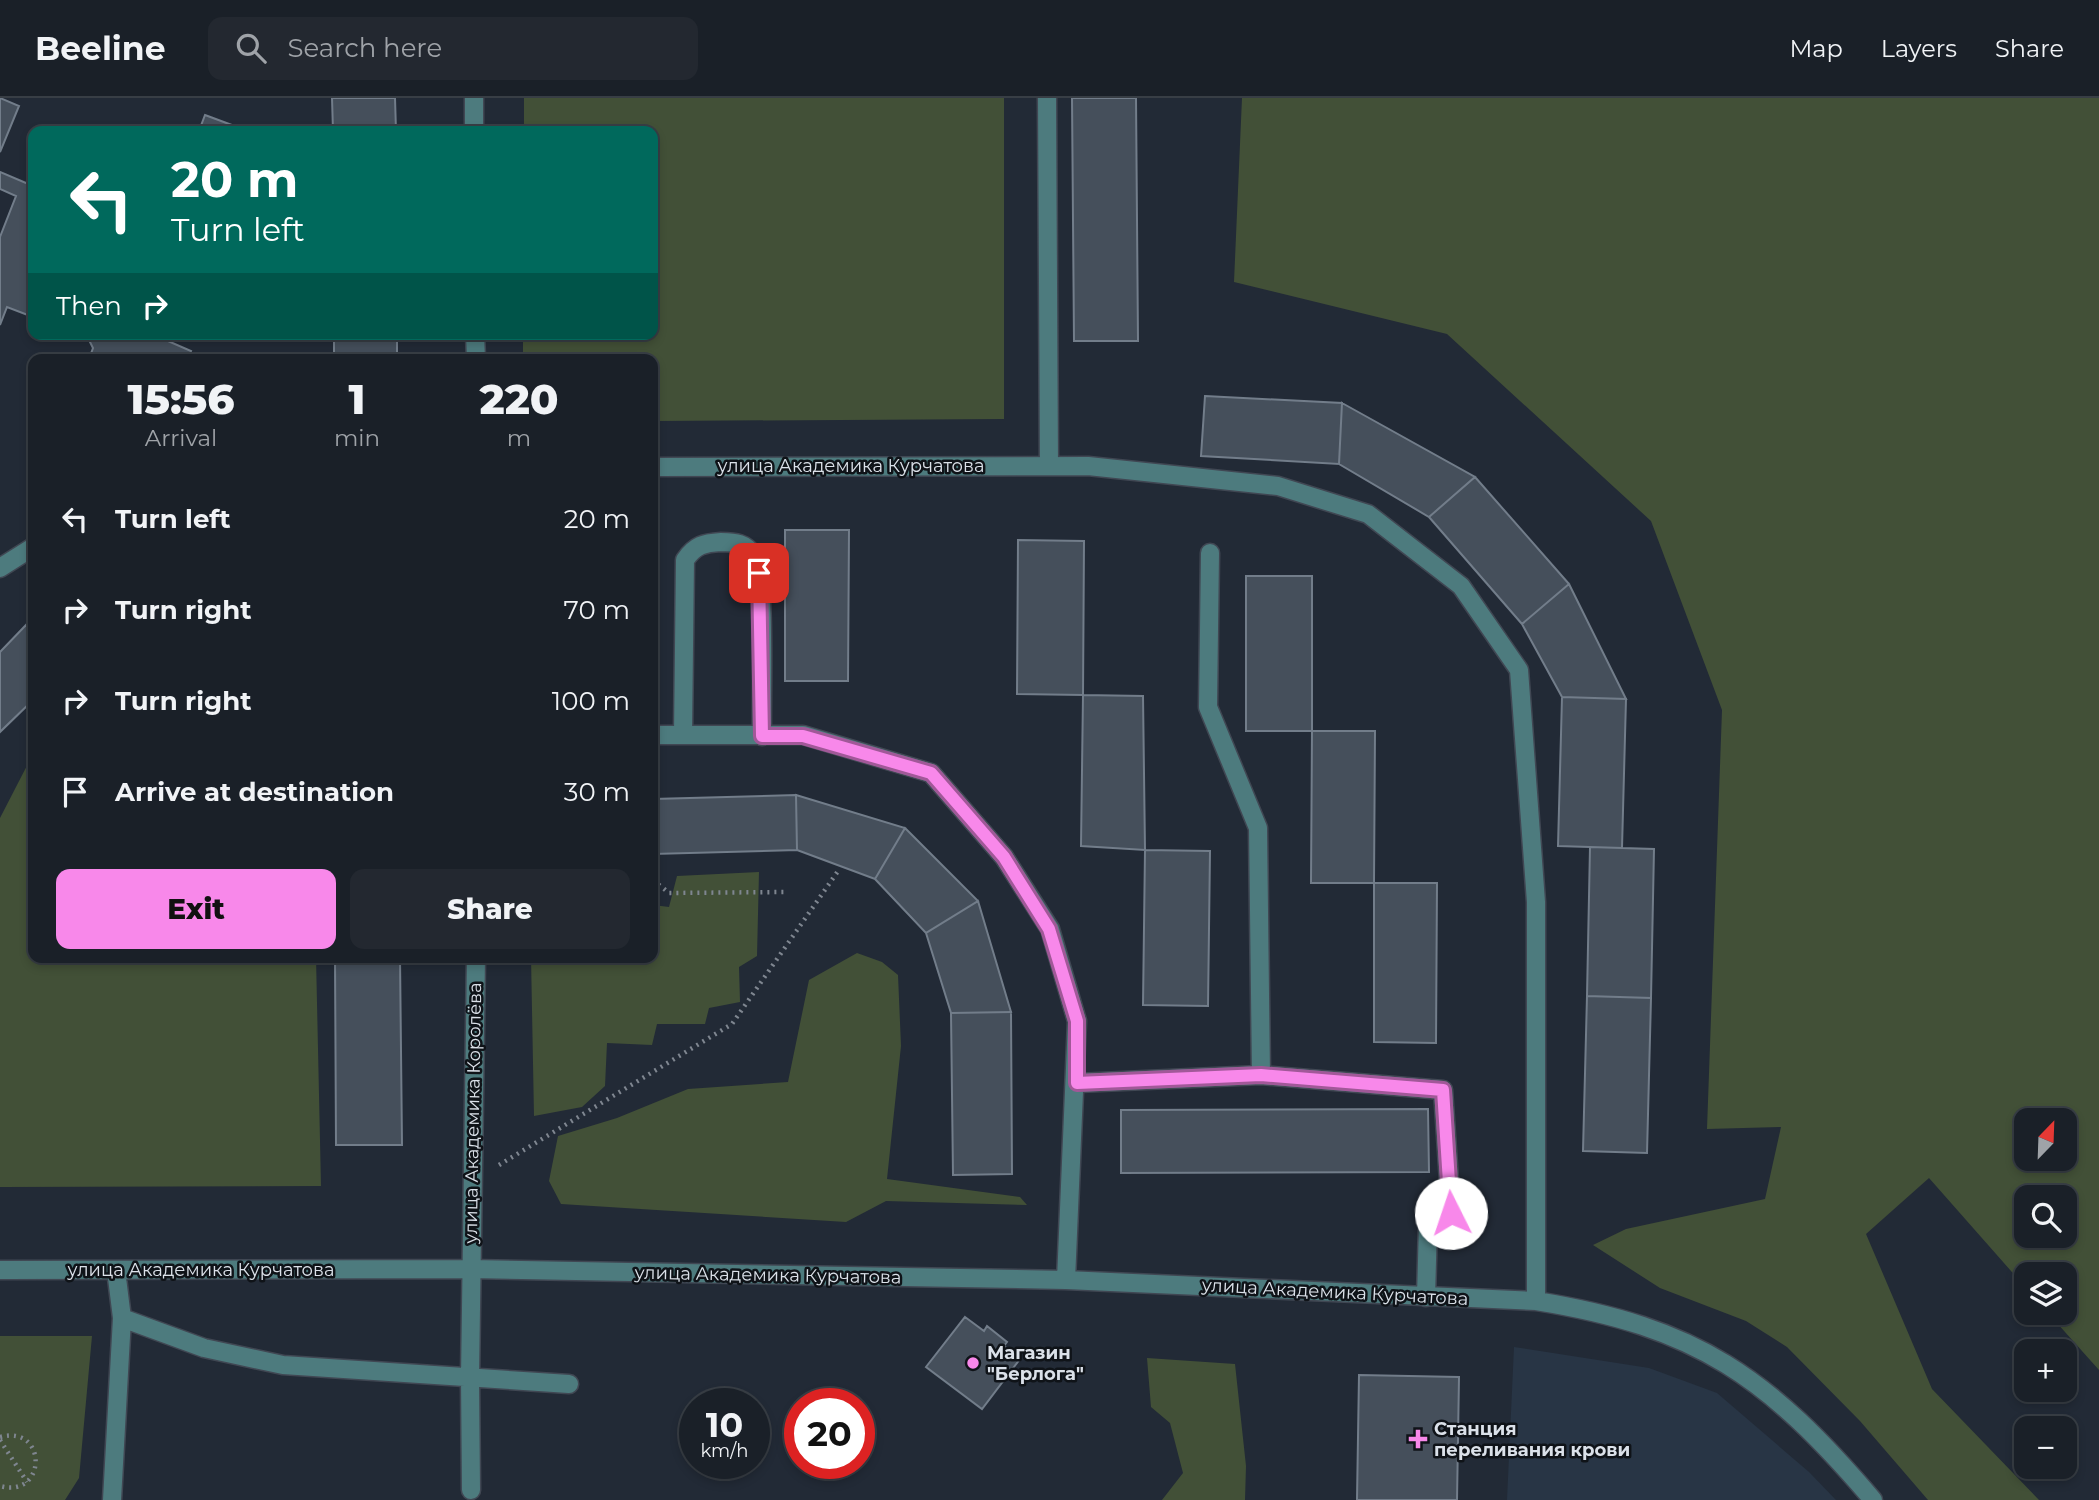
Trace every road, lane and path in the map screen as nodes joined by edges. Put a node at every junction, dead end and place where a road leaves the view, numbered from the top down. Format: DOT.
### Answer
graph roads {
  1 [pos="474,98"];
  2 [pos="1047,98"];
  3 [pos="474,126"];
  4 [pos="1049,466"];
  5 [pos="658,467"];
  6 [pos="28,550"];
  7 [pos="1210,553"];
  8 [pos="0,568"];
  9 [pos="682,734"];
  10 [pos="658,735"];
  11 [pos="762,736"];
  12 [pos="838,871"];
  13 [pos="658,884"];
  14 [pos="784,892"];
  15 [pos="475,963"];
  16 [pos="1261,1075"];
  17 [pos="1077,1083"];
  18 [pos="474,1180"];
  19 [pos="471,1269"];
  20 [pos="0,1270"];
  21 [pos="116,1270"];
  22 [pos="1066,1280"];
  23 [pos="1426,1297"];
  24 [pos="1536,1301"];
  25 [pos="122,1318"];
  26 [pos="470,1378"];
  27 [pos="569,1384"];
  28 [pos="0,1438"];
  29 [pos="27,1482"];
  30 [pos="0,1486"];
  31 [pos="471,1490"];
  32 [pos="112,1500"];
  33 [pos="1873,1500"];
  1 -- 3 [label="street"];
  2 -- 4 [label="street"];
  4 -- 5 [label="street, улица Академика Курчатова"];
  4 -- 24 [label="street, улица Академика Курчатова"];
  6 -- 8 [label="street"];
  7 -- 16 [label="street"];
  9 -- 10 [label="street"];
  9 -- 11 [label="street"];
  9 -- 11 [label="street"];
  11 -- 17 [label="street"];
  12 -- 18 [label="path"];
  13 -- 14 [label="path"];
  15 -- 18 [label="street, улица Академика Королёва"];
  16 -- 17 [label="street"];
  16 -- 23 [label="street"];
  17 -- 22 [label="street"];
  18 -- 19 [label="street, улица Академика Королёва"];
  19 -- 21 [label="street, улица Академика Курчатова"];
  19 -- 22 [label="street, улица Академика Курчатова"];
  19 -- 26 [label="street, улица Академика Королёва"];
  20 -- 21 [label="street, улица Академика Курчатова"];
  21 -- 25 [label="street"];
  22 -- 23 [label="street, улица Академика Курчатова"];
  23 -- 24 [label="street, улица Академика Курчатова"];
  24 -- 33 [label="street, улица Академика Курчатова"];
  25 -- 26 [label="street"];
  25 -- 32 [label="street"];
  26 -- 27 [label="street"];
  26 -- 31 [label="street, улица Академика Королёва"];
  28 -- 29 [label="path"];
  28 -- 29 [label="path"];
  29 -- 30 [label="path"];
}
